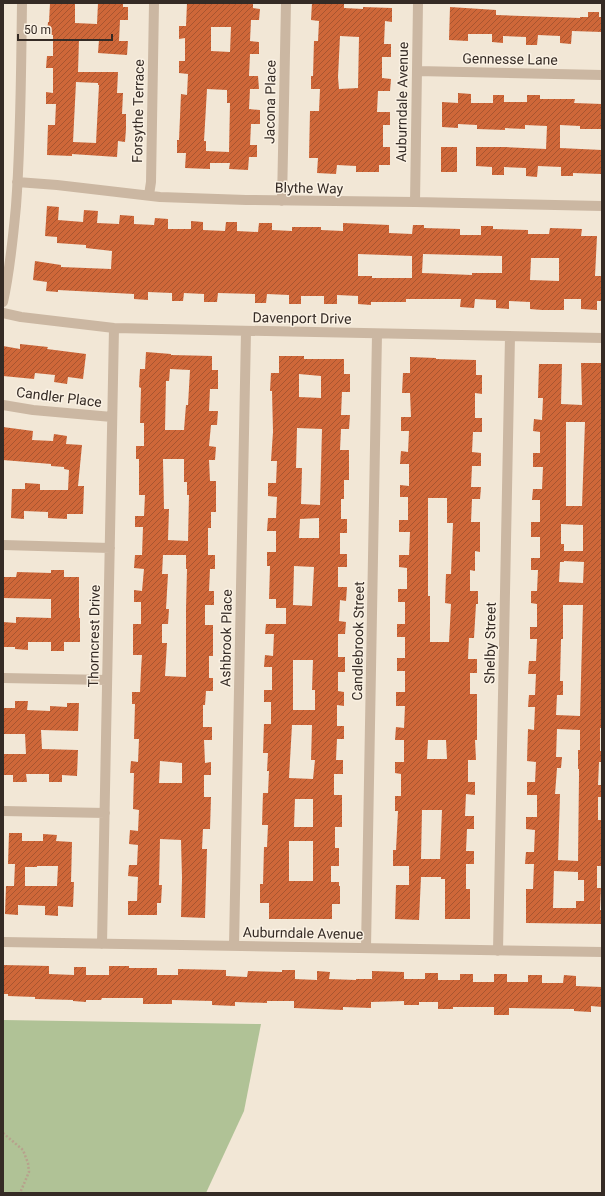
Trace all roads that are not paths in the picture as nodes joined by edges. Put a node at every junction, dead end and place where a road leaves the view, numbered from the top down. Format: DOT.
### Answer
graph roads {
  1 [pos="22,3"];
  2 [pos="154,3"];
  3 [pos="286,3"];
  4 [pos="418,3"];
  5 [pos="417,71"];
  6 [pos="602,75"];
  7 [pos="17,182"];
  8 [pos="148,195"];
  9 [pos="282,201"];
  10 [pos="415,202"];
  11 [pos="602,206"];
  12 [pos="3,302"];
  13 [pos="3,313"];
  14 [pos="114,328"];
  15 [pos="246,331"];
  16 [pos="377,334"];
  17 [pos="510,336"];
  18 [pos="602,338"];
  19 [pos="3,405"];
  20 [pos="112,417"];
  21 [pos="3,545"];
  22 [pos="110,548"];
  23 [pos="3,678"];
  24 [pos="107,680"];
  25 [pos="3,811"];
  26 [pos="105,813"];
  27 [pos="3,942"];
  28 [pos="102,944"];
  29 [pos="234,946"];
  30 [pos="366,948"];
  31 [pos="498,951"];
  32 [pos="602,952"];
  1 -- 7 [label="street"];
  2 -- 8 [label="street, Forsythe Terrace"];
  3 -- 9 [label="street, Jacona Place"];
  4 -- 5 [label="street, Auburndale Avenue"];
  5 -- 6 [label="street, Gennesse Lane"];
  5 -- 10 [label="street, Auburndale Avenue"];
  7 -- 8 [label="street, Blythe Way"];
  7 -- 12 [label="street"];
  8 -- 9 [label="street, Blythe Way"];
  9 -- 10 [label="street, Blythe Way"];
  10 -- 11 [label="street, Blythe Way"];
  13 -- 14 [label="street, Davenport Drive"];
  14 -- 15 [label="street, Davenport Drive"];
  14 -- 20 [label="street, Thorncrest Drive"];
  15 -- 16 [label="street, Davenport Drive"];
  15 -- 29 [label="street, Ashbrook Place"];
  16 -- 17 [label="street, Davenport Drive"];
  16 -- 30 [label="street, Candlebrook Street"];
  17 -- 18 [label="street, Davenport Drive"];
  17 -- 31 [label="street, Shelby Street"];
  19 -- 20 [label="street, Candler Place"];
  20 -- 22 [label="street, Thorncrest Drive"];
  21 -- 22 [label="street"];
  22 -- 24 [label="street, Thorncrest Drive"];
  23 -- 24 [label="street"];
  24 -- 26 [label="street, Thorncrest Drive"];
  25 -- 26 [label="street"];
  26 -- 28 [label="street, Thorncrest Drive"];
  27 -- 28 [label="street, Auburndale Avenue"];
  28 -- 29 [label="street, Auburndale Avenue"];
  29 -- 30 [label="street, Auburndale Avenue"];
  30 -- 31 [label="street, Auburndale Avenue"];
  31 -- 32 [label="street, Auburndale Avenue"];
}
